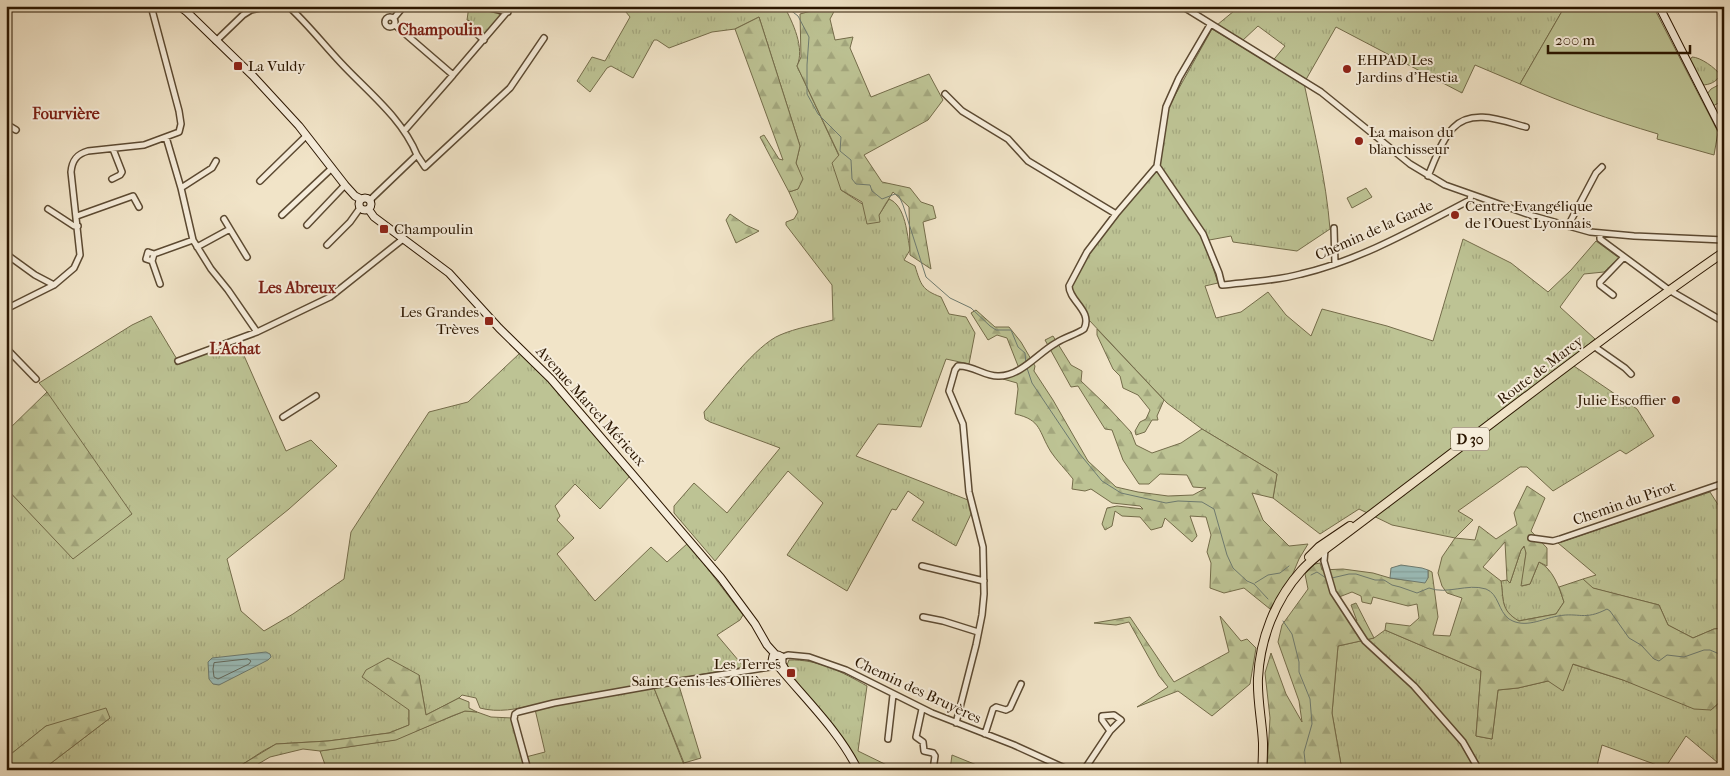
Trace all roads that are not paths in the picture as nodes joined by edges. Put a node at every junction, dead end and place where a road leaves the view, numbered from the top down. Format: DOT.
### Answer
graph roads {
  1 [pos="151,6"];
  2 [pos="179,6"];
  3 [pos="269,6"];
  4 [pos="288,6"];
  5 [pos="404,6"];
  6 [pos="481,6"];
  7 [pos="512,6"];
  8 [pos="1182,6"];
  9 [pos="1658,6"];
  10 [pos="262,7"];
  11 [pos="508,12"];
  12 [pos="394,18"];
  13 [pos="395,25"];
  14 [pos="1210,25"];
  15 [pos="468,26"];
  16 [pos="544,38"];
  17 [pos="484,40"];
  18 [pos="216,41"];
  19 [pos="453,75"];
  20 [pos="945,94"];
  21 [pos="6,124"];
  22 [pos="1526,127"];
  23 [pos="16,130"];
  24 [pos="404,131"];
  25 [pos="1724,134"];
  26 [pos="306,136"];
  27 [pos="166,137"];
  28 [pos="113,149"];
  29 [pos="417,156"];
  30 [pos="216,161"];
  31 [pos="1157,166"];
  32 [pos="1602,167"];
  33 [pos="332,168"];
  34 [pos="1428,176"];
  35 [pos="112,179"];
  36 [pos="260,181"];
  37 [pos="345,185"];
  38 [pos="181,188"];
  39 [pos="1472,195"];
  40 [pos="361,199"];
  41 [pos="370,200"];
  42 [pos="139,207"];
  43 [pos="360,208"];
  44 [pos="48,209"];
  45 [pos="369,210"];
  46 [pos="1116,214"];
  47 [pos="77,216"];
  48 [pos="282,216"];
  49 [pos="224,219"];
  50 [pos="307,225"];
  51 [pos="78,226"];
  52 [pos="1568,226"];
  53 [pos="1334,228"];
  54 [pos="230,229"];
  55 [pos="1600,234"];
  56 [pos="403,239"];
  57 [pos="193,240"];
  58 [pos="1724,240"];
  59 [pos="327,245"];
  60 [pos="197,247"];
  61 [pos="1724,252"];
  62 [pos="6,254"];
  63 [pos="1624,257"];
  64 [pos="247,258"];
  65 [pos="1335,264"];
  66 [pos="160,284"];
  67 [pos="54,285"];
  68 [pos="1669,290"];
  69 [pos="1613,295"];
  70 [pos="6,308"];
  71 [pos="1724,322"];
  72 [pos="256,332"];
  73 [pos="1595,346"];
  74 [pos="6,348"];
  75 [pos="178,361"];
  76 [pos="1631,374"];
  77 [pos="36,379"];
  78 [pos="316,396"];
  79 [pos="283,417"];
  80 [pos="1724,483"];
  81 [pos="1375,511"];
  82 [pos="1340,532"];
  83 [pos="1531,538"];
  84 [pos="1321,559"];
  85 [pos="922,566"];
  86 [pos="1303,568"];
  87 [pos="984,581"];
  88 [pos="922,617"];
  89 [pos="978,632"];
  90 [pos="777,661"];
  91 [pos="1021,684"];
  92 [pos="893,695"];
  93 [pos="922,708"];
  94 [pos="956,723"];
  95 [pos="1110,731"];
  96 [pos="985,734"];
  97 [pos="888,739"];
  98 [pos="528,770"];
  99 [pos="858,770"];
  100 [pos="933,770"];
  101 [pos="1069,770"];
  102 [pos="1084,770"];
  103 [pos="1262,770"];
  104 [pos="1479,770"];
  1 -- 27 [label="street"];
  2 -- 18 [label="main road"];
  3 -- 10 [label="street"];
  4 -- 24 [label="street"];
  5 -- 12 [label="street"];
  6 -- 11 [label="street"];
  7 -- 11 [label="street"];
  8 -- 14 [label="street"];
  9 -- 25 [label="main road"];
  10 -- 18 [label="street"];
  11 -- 17 [label="street"];
  12 -- 13 [label="street"];
  12 -- 13 [label="street"];
  13 -- 19 [label="street"];
  14 -- 31 [label="street"];
  14 -- 34 [label="street"];
  15 -- 17 [label="street"];
  16 -- 29 [label="street"];
  17 -- 19 [label="street"];
  18 -- 26 [label="main road"];
  19 -- 24 [label="street"];
  20 -- 46 [label="street"];
  21 -- 23 [label="street"];
  22 -- 34 [label="street"];
  24 -- 29 [label="street"];
  26 -- 33 [label="main road"];
  26 -- 36 [label="street"];
  27 -- 28 [label="street"];
  27 -- 38 [label="street"];
  28 -- 35 [label="street"];
  28 -- 47 [label="street"];
  29 -- 41 [label="street"];
  30 -- 38 [label="street"];
  31 -- 46 [label="street"];
  31 -- 65 [label="street, Chemin de la Garde"];
  32 -- 52 [label="street"];
  33 -- 37 [label="main road"];
  33 -- 48 [label="street"];
  34 -- 39 [label="street"];
  37 -- 40 [label="main road"];
  37 -- 50 [label="street"];
  38 -- 57 [label="street"];
  39 -- 52 [label="street"];
  39 -- 65 [label="street, Chemin de la Garde"];
  40 -- 41 [label="main road"];
  40 -- 43 [label="main road"];
  41 -- 45 [label="main road"];
  42 -- 47 [label="street"];
  43 -- 45 [label="main road"];
  43 -- 59 [label="street"];
  44 -- 51 [label="street"];
  45 -- 56 [label="main road, Avenue Marcel Mérieux"];
  46 -- 87 [label="street"];
  47 -- 51 [label="street"];
  49 -- 54 [label="street"];
  51 -- 67 [label="street"];
  52 -- 55 [label="street"];
  53 -- 65 [label="street"];
  54 -- 60 [label="street"];
  54 -- 64 [label="street"];
  55 -- 58 [label="street"];
  55 -- 63 [label="street"];
  56 -- 72 [label="street"];
  56 -- 90 [label="main road, Avenue Marcel Mérieux"];
  57 -- 60 [label="street"];
  57 -- 66 [label="street"];
  60 -- 72 [label="street"];
  61 -- 68 [label="main road, Route de Marcy / D 30"];
  62 -- 67 [label="street"];
  63 -- 68 [label="street"];
  63 -- 69 [label="street"];
  67 -- 70 [label="street"];
  68 -- 71 [label="street"];
  68 -- 73 [label="main road, Route de Marcy / D 30"];
  72 -- 75 [label="street"];
  73 -- 76 [label="street"];
  73 -- 81 [label="main road, Route de Marcy / D 30"];
  74 -- 77 [label="street"];
  78 -- 79 [label="street"];
  80 -- 83 [label="street, Chemin du Pirot"];
  81 -- 82 [label="main road, Route de Marcy / D 30"];
  81 -- 84 [label="main road, Route de Marcy / D 30"];
  82 -- 84 [label="street, Route de Marcy"];
  82 -- 86 [label="main road, Route de Marcy / D 30"];
  84 -- 86 [label="main road, Route de Marcy / D 30"];
  84 -- 104 [label="street"];
  85 -- 87 [label="street"];
  86 -- 103 [label="main road, Route de Marcy / D 30"];
  87 -- 89 [label="street"];
  88 -- 89 [label="street"];
  89 -- 94 [label="street"];
  90 -- 92 [label="street, Chemin des Bruyères"];
  90 -- 98 [label="street, Chemin des Bruyères"];
  90 -- 99 [label="main road, Avenue Marcel Mérieux"];
  91 -- 96 [label="street"];
  92 -- 93 [label="street, Chemin des Bruyères"];
  92 -- 97 [label="street"];
  93 -- 94 [label="street, Chemin des Bruyères"];
  93 -- 100 [label="street"];
  94 -- 96 [label="street, Chemin des Bruyères"];
  95 -- 102 [label="street"];
  96 -- 101 [label="street, Chemin des Bruyères"];
}
